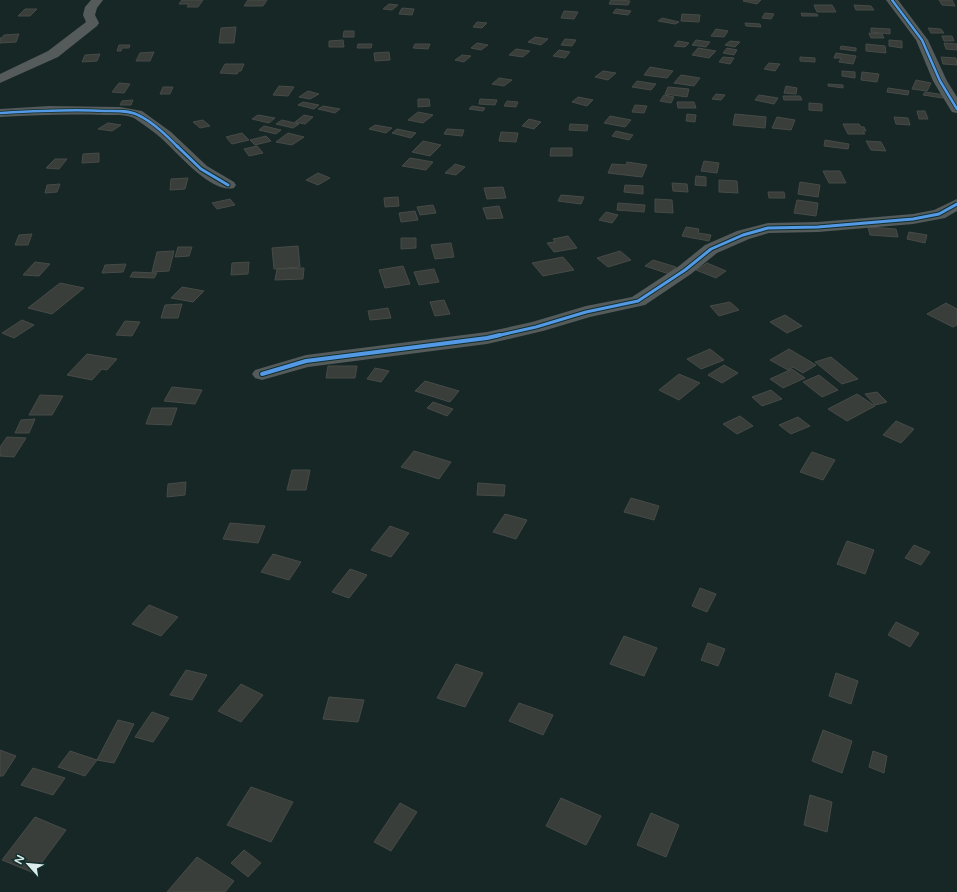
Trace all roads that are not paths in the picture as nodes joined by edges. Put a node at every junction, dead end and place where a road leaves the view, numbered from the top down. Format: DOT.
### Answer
graph roads {
  1 [pos="97,0"];
  2 [pos="892,0"];
  3 [pos="0,79"];
  4 [pos="957,109"];
  5 [pos="0,113"];
  6 [pos="228,185"];
  7 [pos="957,204"];
  8 [pos="262,374"];
  1 -- 3 [label="street"];
  2 -- 4 [label="street"];
  5 -- 6 [label="street"];
  7 -- 8 [label="street"];
}
